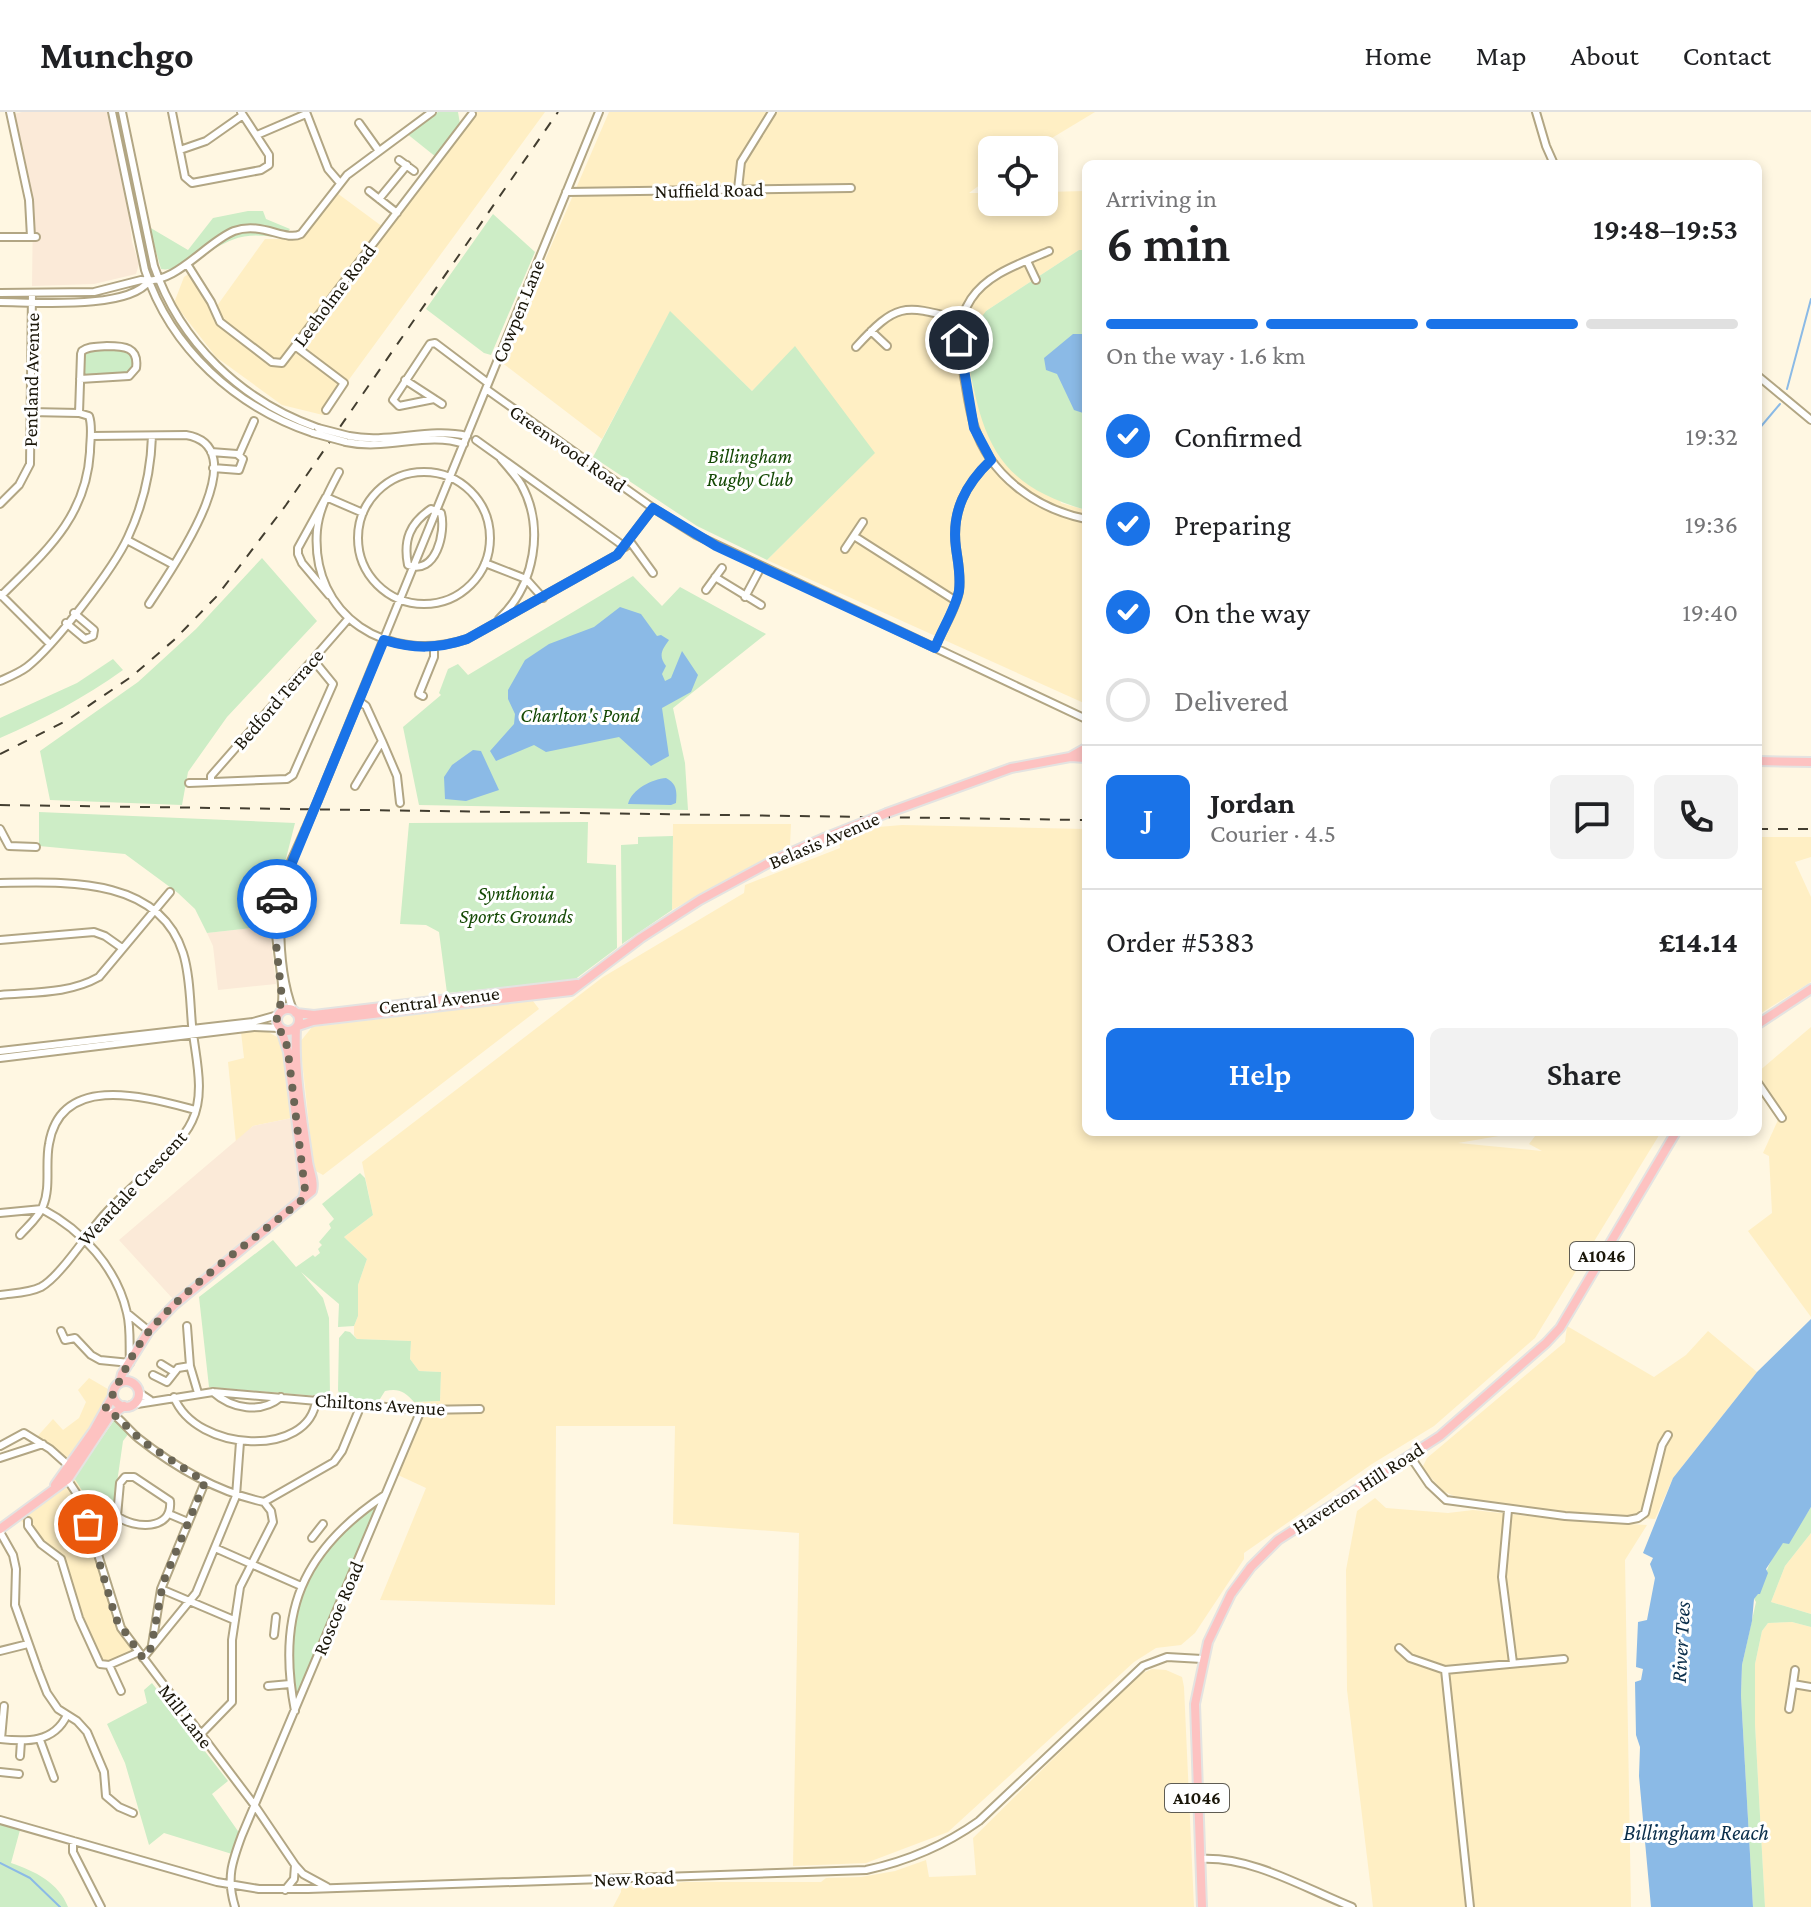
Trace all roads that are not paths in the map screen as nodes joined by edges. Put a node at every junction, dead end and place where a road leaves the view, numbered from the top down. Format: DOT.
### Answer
graph roads {
  1 [pos="10,112"];
  2 [pos="112,112"];
  3 [pos="122,112"];
  4 [pos="172,112"];
  5 [pos="432,112"];
  6 [pos="599,112"];
  7 [pos="772,112"];
  8 [pos="1536,112"];
  9 [pos="242,113"];
  10 [pos="306,113"];
  11 [pos="472,114"];
  12 [pos="358,122"];
  13 [pos="257,135"];
  14 [pos="180,150"];
  15 [pos="379,151"];
  16 [pos="399,160"];
  17 [pos="1552,160"];
  18 [pos="407,165"];
  19 [pos="414,171"];
  20 [pos="340,183"];
  21 [pos="851,188"];
  22 [pos="738,189"];
  23 [pos="369,191"];
  24 [pos="566,192"];
  25 [pos="379,199"];
  26 [pos="397,213"];
  27 [pos="0,237"];
  28 [pos="1049,251"];
  29 [pos="1027,261"];
  30 [pos="187,264"];
  31 [pos="158,278"];
  32 [pos="1036,280"];
  33 [pos="149,281"];
  34 [pos="0,293"];
  35 [pos="32,293"];
  36 [pos="0,302"];
  37 [pos="32,302"];
  38 [pos="962,320"];
  39 [pos="871,331"];
  40 [pos="295,346"];
  41 [pos="887,346"];
  42 [pos="856,347"];
  43 [pos="230,378"];
  44 [pos="80,379"];
  45 [pos="1762,379"];
  46 [pos="405,380"];
  47 [pos="224,385"];
  48 [pos="487,386"];
  49 [pos="434,399"];
  50 [pos="442,404"];
  51 [pos="326,410"];
  52 [pos="30,412"];
  53 [pos="79,413"];
  54 [pos="1811,420"];
  55 [pos="255,422"];
  56 [pos="316,430"];
  57 [pos="91,436"];
  58 [pos="152,436"];
  59 [pos="466,440"];
  60 [pos="476,440"];
  61 [pos="211,452"];
  62 [pos="239,455"];
  63 [pos="501,459"];
  64 [pos="991,460"];
  65 [pos="213,468"];
  66 [pos="339,472"];
  67 [pos="450,477"];
  68 [pos="528,478"];
  69 [pos="520,484"];
  70 [pos="326,497"];
  71 [pos="0,504"];
  72 [pos="653,508"];
  73 [pos="436,510"];
  74 [pos="363,513"];
  75 [pos="1082,518"];
  76 [pos="863,522"];
  77 [pos="854,536"];
  78 [pos="127,540"];
  79 [pos="627,544"];
  80 [pos="845,549"];
  81 [pos="485,563"];
  82 [pos="174,565"];
  83 [pos="413,567"];
  84 [pos="761,567"];
  85 [pos="722,568"];
  86 [pos="654,574"];
  87 [pos="715,577"];
  88 [pos="526,579"];
  89 [pos="706,590"];
  90 [pos="1,595"];
  91 [pos="745,597"];
  92 [pos="543,598"];
  93 [pos="401,599"];
  94 [pos="956,601"];
  95 [pos="149,604"];
  96 [pos="338,605"];
  97 [pos="761,605"];
  98 [pos="74,613"];
  99 [pos="349,618"];
  100 [pos="66,623"];
  101 [pos="490,626"];
  102 [pos="384,640"];
  103 [pos="50,644"];
  104 [pos="434,648"];
  105 [pos="935,648"];
  106 [pos="315,662"];
  107 [pos="0,680"];
  108 [pos="423,696"];
  109 [pos="359,701"];
  110 [pos="1082,719"];
  111 [pos="382,741"];
  112 [pos="1082,750"];
  113 [pos="1070,757"];
  114 [pos="1082,758"];
  115 [pos="1762,761"];
  116 [pos="1811,762"];
  117 [pos="211,782"];
  118 [pos="189,783"];
  119 [pos="355,786"];
  120 [pos="400,803"];
  121 [pos="0,829"];
  122 [pos="36,847"];
  123 [pos="0,883"];
  124 [pos="170,892"];
  125 [pos="154,909"];
  126 [pos="0,940"];
  127 [pos="122,948"];
  128 [pos="279,948"];
  129 [pos="581,984"];
  130 [pos="1811,989"];
  131 [pos="571,991"];
  132 [pos="0,995"];
  133 [pos="490,997"];
  134 [pos="295,1012"];
  135 [pos="279,1013"];
  136 [pos="1762,1021"];
  137 [pos="297,1027"];
  138 [pos="280,1029"];
  139 [pos="193,1032"];
  140 [pos="54,1048"];
  141 [pos="0,1051"];
  142 [pos="0,1058"];
  143 [pos="1762,1089"];
  144 [pos="196,1110"];
  145 [pos="1782,1118"];
  146 [pos="1674,1136"];
  147 [pos="303,1199"];
  148 [pos="42,1209"];
  149 [pos="0,1213"];
  150 [pos="20,1235"];
  151 [pos="83,1239"];
  152 [pos="0,1295"];
  153 [pos="127,1313"];
  154 [pos="187,1326"];
  155 [pos="61,1331"];
  156 [pos="149,1331"];
  157 [pos="188,1338"];
  158 [pos="179,1339"];
  159 [pos="129,1364"];
  160 [pos="161,1364"];
  161 [pos="190,1366"];
  162 [pos="174,1372"];
  163 [pos="153,1375"];
  164 [pos="120,1382"];
  165 [pos="136,1388"];
  166 [pos="213,1392"];
  167 [pos="198,1393"];
  168 [pos="113,1396"];
  169 [pos="174,1397"];
  170 [pos="281,1397"];
  171 [pos="150,1400"];
  172 [pos="316,1400"];
  173 [pos="361,1405"];
  174 [pos="128,1406"];
  175 [pos="480,1409"];
  176 [pos="421,1410"];
  177 [pos="109,1411"];
  178 [pos="1668,1435"];
  179 [pos="240,1442"];
  180 [pos="43,1444"];
  181 [pos="0,1446"];
  182 [pos="1410,1456"];
  183 [pos="0,1458"];
  184 [pos="69,1473"];
  185 [pos="205,1482"];
  186 [pos="387,1493"];
  187 [pos="236,1496"];
  188 [pos="264,1502"];
  189 [pos="1508,1510"];
  190 [pos="169,1514"];
  191 [pos="28,1521"];
  192 [pos="188,1522"];
  193 [pos="0,1531"];
  194 [pos="312,1538"];
  195 [pos="330,1540"];
  196 [pos="215,1548"];
  197 [pos="250,1563"];
  198 [pos="301,1586"];
  199 [pos="161,1589"];
  200 [pos="191,1601"];
  201 [pos="276,1617"];
  202 [pos="234,1620"];
  203 [pos="291,1627"];
  204 [pos="28,1644"];
  205 [pos="151,1648"];
  206 [pos="1399,1648"];
  207 [pos="0,1651"];
  208 [pos="141,1655"];
  209 [pos="1202,1659"];
  210 [pos="1564,1659"];
  211 [pos="1513,1663"];
  212 [pos="109,1665"];
  213 [pos="1445,1670"];
  214 [pos="1795,1670"];
  215 [pos="290,1684"];
  216 [pos="1793,1684"];
  217 [pos="1811,1687"];
  218 [pos="273,1688"];
  219 [pos="121,1691"];
  220 [pos="4,1706"];
  221 [pos="1789,1709"];
  222 [pos="295,1711"];
  223 [pos="14,1712"];
  224 [pos="3,1715"];
  225 [pos="67,1715"];
  226 [pos="201,1734"];
  227 [pos="0,1739"];
  228 [pos="40,1740"];
  229 [pos="21,1741"];
  230 [pos="18,1756"];
  231 [pos="4,1774"];
  232 [pos="19,1774"];
  233 [pos="54,1778"];
  234 [pos="105,1791"];
  235 [pos="95,1794"];
  236 [pos="128,1801"];
  237 [pos="255,1806"];
  238 [pos="0,1820"];
  239 [pos="1461,1823"];
  240 [pos="1450,1825"];
  241 [pos="73,1841"];
  242 [pos="1200,1859"];
  243 [pos="295,1865"];
  244 [pos="230,1884"];
  245 [pos="330,1889"];
  246 [pos="285,1890"];
  247 [pos="101,1907"];
  248 [pos="235,1907"];
  249 [pos="1202,1907"];
  250 [pos="1352,1907"];
  251 [pos="1470,1907"];
  1 -- 27 [label="street"];
  2 -- 33 [label="street"];
  3 -- 31 [label="street"];
  4 -- 14 [label="street"];
  5 -- 15 [label="street"];
  6 -- 24 [label="street, Cowpen Lane"];
  7 -- 22 [label="street"];
  8 -- 17 [label="street"];
  9 -- 13 [label="street"];
  9 -- 14 [label="street"];
  10 -- 13 [label="street"];
  10 -- 20 [label="street"];
  11 -- 26 [label="street, Leeholme Road"];
  12 -- 15 [label="street"];
  13 -- 14 [label="street"];
  15 -- 20 [label="street"];
  16 -- 18 [label="street"];
  18 -- 19 [label="street"];
  18 -- 25 [label="street"];
  20 -- 30 [label="street"];
  21 -- 22 [label="street, Nuffield Road"];
  22 -- 24 [label="street, Nuffield Road"];
  23 -- 25 [label="street"];
  24 -- 48 [label="street, Cowpen Lane"];
  25 -- 26 [label="street"];
  26 -- 40 [label="street, Leeholme Road"];
  28 -- 29 [label="street"];
  29 -- 32 [label="street"];
  29 -- 38 [label="street"];
  30 -- 31 [label="street"];
  30 -- 40 [label="street, Leeholme Road"];
  31 -- 33 [label="street"];
  31 -- 43 [label="street"];
  33 -- 35 [label="street"];
  33 -- 37 [label="street"];
  33 -- 47 [label="street"];
  34 -- 35 [label="street"];
  35 -- 37 [label="street, Pentland Avenue"];
  36 -- 37 [label="street"];
  37 -- 52 [label="street, Pentland Avenue"];
  38 -- 39 [label="street"];
  38 -- 64 [label="street"];
  39 -- 41 [label="street"];
  39 -- 42 [label="street"];
  40 -- 51 [label="street"];
  43 -- 47 [label="street"];
  43 -- 56 [label="street"];
  44 -- 44 [label="street"];
  44 -- 53 [label="street"];
  45 -- 54 [label="street"];
  46 -- 48 [label="street, Greenwood Road"];
  46 -- 49 [label="street"];
  46 -- 49 [label="street"];
  47 -- 56 [label="street"];
  48 -- 59 [label="street, Cowpen Lane"];
  48 -- 72 [label="street, Greenwood Road"];
  49 -- 50 [label="street"];
  52 -- 53 [label="street"];
  52 -- 71 [label="street, Pentland Avenue"];
  53 -- 57 [label="street"];
  55 -- 62 [label="street"];
  56 -- 59 [label="street, bridge"];
  57 -- 58 [label="street"];
  57 -- 90 [label="street"];
  58 -- 61 [label="street"];
  58 -- 78 [label="street"];
  59 -- 67 [label="street, Cowpen Lane"];
  60 -- 63 [label="street"];
  61 -- 62 [label="street"];
  61 -- 65 [label="street"];
  62 -- 65 [label="street"];
  63 -- 68 [label="street"];
  63 -- 69 [label="street"];
  64 -- 75 [label="street"];
  64 -- 94 [label="street"];
  65 -- 82 [label="street"];
  66 -- 70 [label="street"];
  67 -- 73 [label="street, Cowpen Lane"];
  67 -- 74 [label="street"];
  67 -- 81 [label="street"];
  68 -- 69 [label="street"];
  68 -- 79 [label="street"];
  69 -- 88 [label="street"];
  70 -- 74 [label="street"];
  70 -- 96 [label="street"];
  70 -- 96 [label="street"];
  72 -- 79 [label="street"];
  72 -- 84 [label="street, Greenwood Road"];
  73 -- 83 [label="street, Cowpen Lane"];
  73 -- 83 [label="street, Cowpen Lane"];
  73 -- 83 [label="street, Cowpen Lane"];
  74 -- 93 [label="street"];
  76 -- 77 [label="street"];
  77 -- 80 [label="street"];
  77 -- 94 [label="street"];
  78 -- 82 [label="street"];
  78 -- 98 [label="street"];
  79 -- 86 [label="street"];
  79 -- 92 [label="street"];
  81 -- 88 [label="street"];
  81 -- 93 [label="street"];
  82 -- 95 [label="street"];
  83 -- 93 [label="street, Cowpen Lane"];
  84 -- 91 [label="street"];
  84 -- 105 [label="street, Greenwood Road"];
  85 -- 87 [label="street"];
  87 -- 89 [label="street"];
  87 -- 91 [label="street"];
  88 -- 92 [label="street"];
  88 -- 101 [label="street"];
  90 -- 103 [label="street"];
  91 -- 97 [label="street"];
  92 -- 101 [label="street"];
  93 -- 102 [label="street, Cowpen Lane"];
  94 -- 105 [label="street"];
  96 -- 99 [label="street"];
  98 -- 100 [label="street"];
  98 -- 100 [label="street"];
  99 -- 102 [label="street"];
  99 -- 106 [label="street, Bedford Terrace"];
  100 -- 103 [label="street"];
  101 -- 104 [label="street"];
  102 -- 104 [label="street"];
  102 -- 109 [label="street, Cowpen Lane"];
  103 -- 107 [label="street"];
  104 -- 108 [label="street"];
  105 -- 110 [label="street, Greenwood Road"];
  106 -- 117 [label="street, Bedford Terrace"];
  106 -- 117 [label="street"];
  109 -- 111 [label="street"];
  109 -- 128 [label="street, Cowpen Lane, bridge"];
  111 -- 119 [label="street"];
  111 -- 120 [label="street"];
  112 -- 113 [label="main road, Belasis Avenue"];
  113 -- 114 [label="main road, Belasis Avenue"];
  113 -- 129 [label="main road, Belasis Avenue, bridge"];
  115 -- 116 [label="main road"];
  117 -- 118 [label="street"];
  121 -- 122 [label="street"];
  123 -- 125 [label="street"];
  124 -- 125 [label="street"];
  125 -- 127 [label="street"];
  125 -- 139 [label="street, Weardale Crescent"];
  126 -- 127 [label="street"];
  127 -- 132 [label="street"];
  128 -- 134 [label="street, Cowpen Lane"];
  128 -- 135 [label="street, Cowpen Lane"];
  129 -- 131 [label="main road, Belasis Avenue"];
  129 -- 133 [label="main road, Central Avenue"];
  130 -- 136 [label="main road"];
  131 -- 133 [label="main road, Central Avenue"];
  133 -- 134 [label="main road, Central Avenue"];
  133 -- 137 [label="main road, Central Avenue"];
  134 -- 135 [label="main road, Central Avenue"];
  134 -- 137 [label="main road"];
  135 -- 138 [label="main road"];
  135 -- 139 [label="street, Central Avenue"];
  137 -- 138 [label="main road, Central Avenue"];
  137 -- 147 [label="main road"];
  138 -- 139 [label="street, Central Avenue"];
  138 -- 147 [label="main road"];
  139 -- 140 [label="street, Central Avenue"];
  139 -- 144 [label="street, Weardale Crescent"];
  140 -- 141 [label="street, Central Avenue"];
  140 -- 142 [label="street, Central Avenue"];
  143 -- 145 [label="street"];
  144 -- 148 [label="street"];
  144 -- 151 [label="street, Weardale Crescent"];
  146 -- 182 [label="main road, Haverton Hill Road / A1046"];
  147 -- 156 [label="main road"];
  148 -- 149 [label="street"];
  148 -- 150 [label="street"];
  148 -- 151 [label="street"];
  151 -- 152 [label="street, Weardale Crescent"];
  151 -- 153 [label="street"];
  153 -- 156 [label="street"];
  153 -- 159 [label="street"];
  154 -- 157 [label="street"];
  155 -- 159 [label="street"];
  156 -- 159 [label="main road"];
  157 -- 158 [label="street"];
  157 -- 161 [label="street"];
  159 -- 164 [label="main road"];
  159 -- 165 [label="main road"];
  160 -- 162 [label="street"];
  161 -- 162 [label="street"];
  161 -- 167 [label="street"];
  162 -- 163 [label="street"];
  164 -- 165 [label="main road"];
  164 -- 168 [label="main road"];
  165 -- 171 [label="street"];
  165 -- 174 [label="main road"];
  166 -- 167 [label="street, Chiltons Avenue"];
  166 -- 170 [label="street, Chiltons Avenue"];
  166 -- 170 [label="street, Chiltons Avenue"];
  167 -- 169 [label="street, Chiltons Avenue"];
  168 -- 174 [label="main road"];
  168 -- 177 [label="main road"];
  169 -- 171 [label="street, Chiltons Avenue"];
  169 -- 179 [label="street"];
  170 -- 172 [label="street, Chiltons Avenue"];
  171 -- 174 [label="street, Chiltons Avenue"];
  172 -- 173 [label="street, Chiltons Avenue"];
  172 -- 179 [label="street"];
  173 -- 176 [label="street, Chiltons Avenue"];
  173 -- 188 [label="street"];
  174 -- 177 [label="main road"];
  175 -- 176 [label="street, Chiltons Avenue"];
  176 -- 186 [label="street, Roscoe Road"];
  177 -- 184 [label="main road"];
  177 -- 185 [label="street"];
  178 -- 189 [label="street"];
  179 -- 187 [label="street"];
  180 -- 181 [label="street"];
  180 -- 183 [label="street"];
  180 -- 184 [label="street"];
  182 -- 189 [label="street"];
  182 -- 209 [label="main road, Haverton Hill Road / A1046"];
  184 -- 193 [label="main road"];
  184 -- 208 [label="street, Mill Lane"];
  185 -- 187 [label="street"];
  185 -- 192 [label="street"];
  186 -- 195 [label="street"];
  186 -- 222 [label="street, Roscoe Road"];
  187 -- 188 [label="street"];
  187 -- 196 [label="street"];
  188 -- 197 [label="street"];
  189 -- 211 [label="street"];
  190 -- 190 [label="street"];
  190 -- 192 [label="street"];
  191 -- 212 [label="street"];
  192 -- 199 [label="street"];
  193 -- 204 [label="street"];
  194 -- 195 [label="street"];
  195 -- 198 [label="street"];
  196 -- 197 [label="street"];
  196 -- 200 [label="street"];
  197 -- 198 [label="street"];
  197 -- 202 [label="street"];
  198 -- 203 [label="street"];
  199 -- 200 [label="street"];
  199 -- 205 [label="street"];
  200 -- 202 [label="street"];
  200 -- 205 [label="street"];
  201 -- 203 [label="street"];
  202 -- 226 [label="street"];
  203 -- 215 [label="street"];
  204 -- 207 [label="street"];
  204 -- 225 [label="street"];
  205 -- 208 [label="street"];
  206 -- 213 [label="street"];
  208 -- 212 [label="street"];
  208 -- 226 [label="street, Mill Lane"];
  209 -- 242 [label="main road, Haverton Hill Road / A1046"];
  209 -- 245 [label="street, New Road"];
  210 -- 211 [label="street"];
  211 -- 213 [label="street"];
  212 -- 219 [label="street"];
  213 -- 239 [label="street"];
  214 -- 216 [label="street"];
  215 -- 218 [label="street"];
  215 -- 222 [label="street"];
  216 -- 217 [label="street"];
  216 -- 221 [label="street"];
  220 -- 224 [label="street"];
  222 -- 237 [label="street, Roscoe Road"];
  223 -- 224 [label="street"];
  224 -- 227 [label="street"];
  225 -- 228 [label="street"];
  225 -- 234 [label="street"];
  226 -- 237 [label="street, Mill Lane"];
  227 -- 229 [label="street"];
  228 -- 229 [label="street"];
  228 -- 233 [label="street"];
  229 -- 230 [label="street"];
  231 -- 232 [label="street"];
  234 -- 235 [label="street"];
  234 -- 236 [label="street"];
  237 -- 243 [label="street, Mill Lane"];
  237 -- 244 [label="street, Roscoe Road"];
  238 -- 241 [label="street, New Road"];
  239 -- 240 [label="street"];
  239 -- 251 [label="street"];
  241 -- 244 [label="street, New Road"];
  241 -- 247 [label="street"];
  242 -- 249 [label="main road, Haverton Hill Road / A1046"];
  242 -- 250 [label="street"];
  243 -- 245 [label="street, Mill Lane"];
  243 -- 246 [label="street"];
  244 -- 246 [label="street, New Road"];
  244 -- 248 [label="street"];
  245 -- 246 [label="street, New Road"];
}
